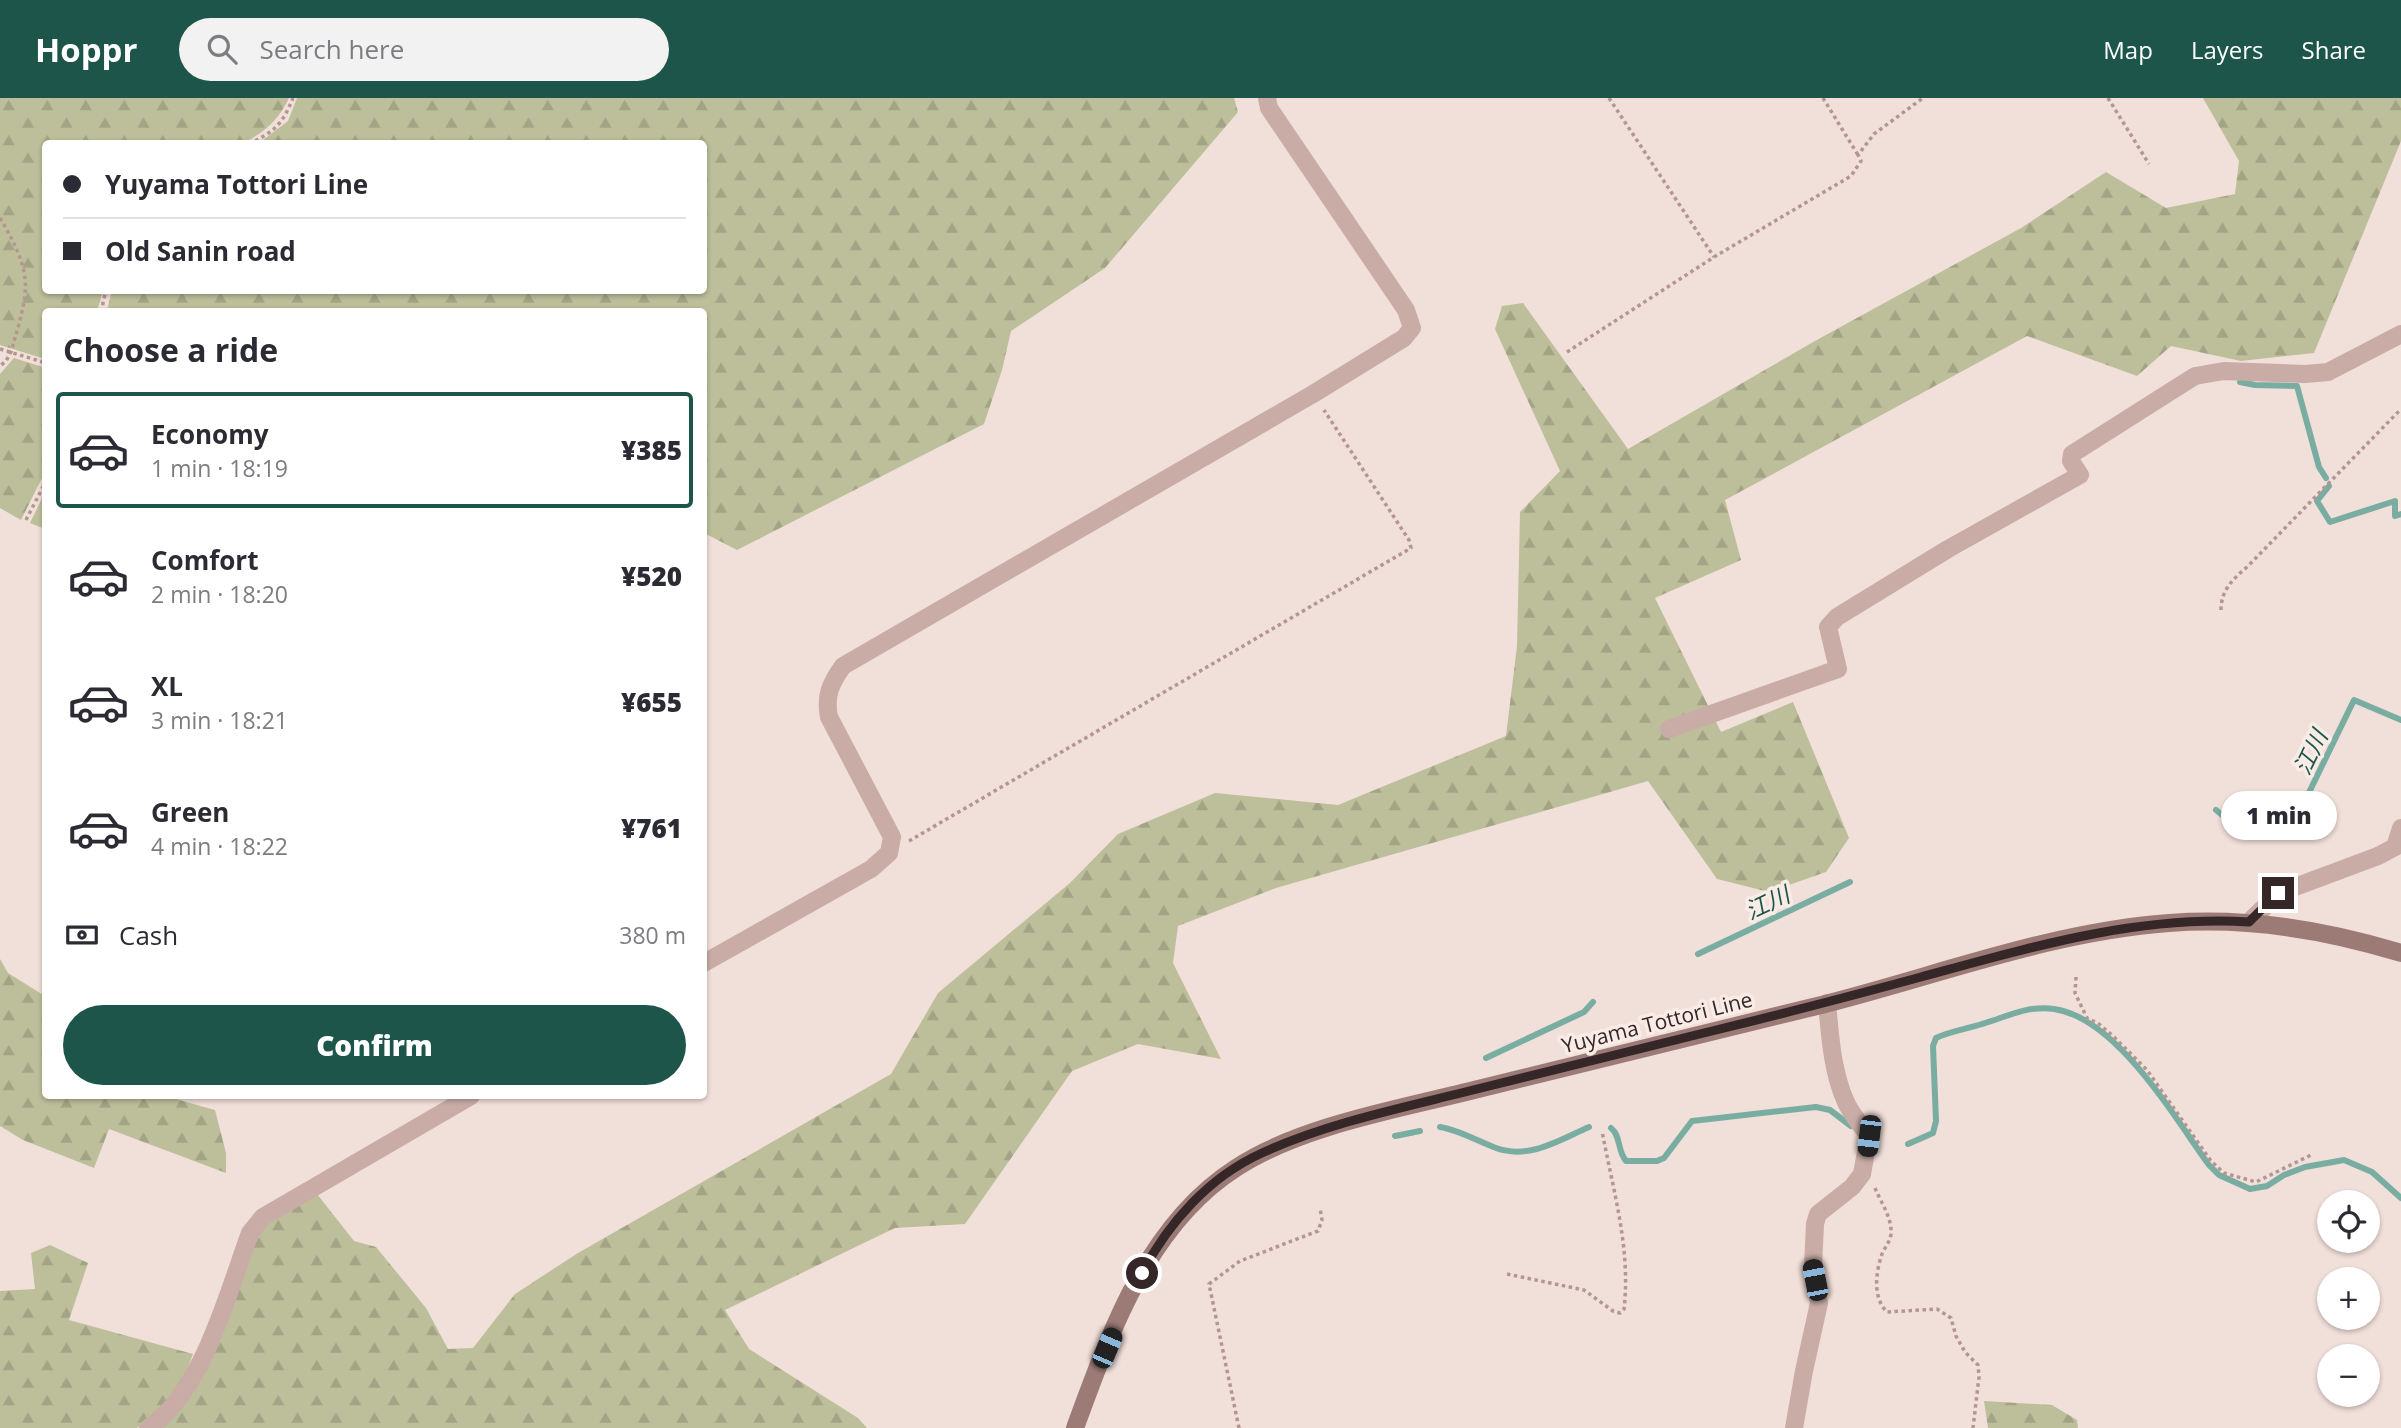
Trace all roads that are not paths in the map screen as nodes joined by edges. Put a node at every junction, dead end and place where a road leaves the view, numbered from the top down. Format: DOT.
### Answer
graph roads {
  1 [pos="1267,98"];
  2 [pos="2401,334"];
  3 [pos="1670,729"];
  4 [pos="2401,828"];
  5 [pos="2398,848"];
  6 [pos="2249,922"];
  7 [pos="2401,953"];
  8 [pos="707,961"];
  9 [pos="1827,1003"];
  10 [pos="466,1099"];
  11 [pos="148,1428"];
  12 [pos="1074,1428"];
  13 [pos="1794,1428"];
  1 -- 8 [label="street"];
  2 -- 3 [label="street"];
  4 -- 5 [label="street"];
  5 -- 6 [label="street"];
  6 -- 7 [label="main road, Yuyama Tottori Line"];
  6 -- 9 [label="main road, Yuyama Tottori Line"];
  9 -- 12 [label="main road, Yuyama Tottori Line"];
  9 -- 13 [label="street"];
  10 -- 11 [label="street"];
}
